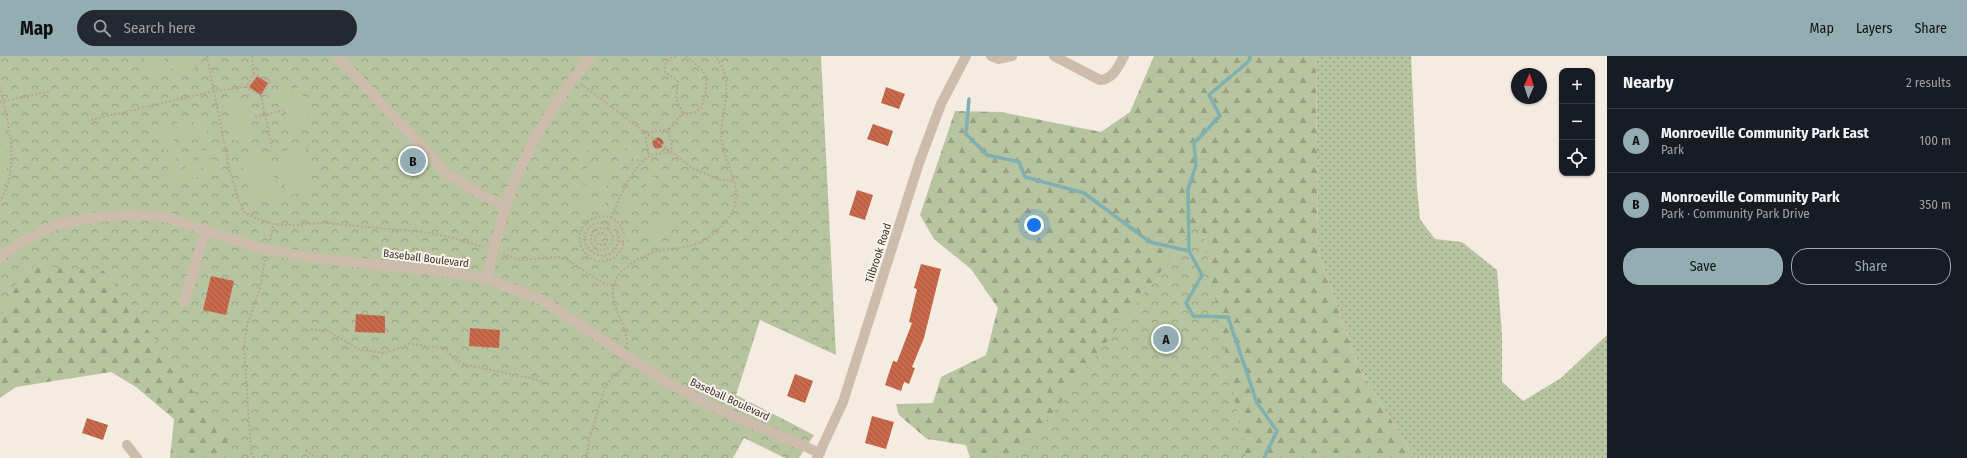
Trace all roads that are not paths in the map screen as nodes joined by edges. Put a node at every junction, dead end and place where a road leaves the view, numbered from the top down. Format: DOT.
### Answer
graph roads {
  1 [pos="337,56"];
  2 [pos="591,56"];
  3 [pos="966,56"];
  4 [pos="991,56"];
  5 [pos="1012,56"];
  6 [pos="1054,56"];
  7 [pos="1124,56"];
  8 [pos="506,206"];
  9 [pos="206,230"];
  10 [pos="0,257"];
  11 [pos="487,279"];
  12 [pos="184,302"];
  13 [pos="128,445"];
  14 [pos="818,456"];
  15 [pos="137,458"];
  1 -- 8 [label="street"];
  2 -- 8 [label="street"];
  3 -- 14 [label="street, Tilbrook Road"];
  4 -- 5 [label="street"];
  6 -- 7 [label="street"];
  8 -- 11 [label="street"];
  9 -- 10 [label="street, Baseball Boulevard"];
  9 -- 11 [label="street, Baseball Boulevard"];
  9 -- 12 [label="street"];
  11 -- 14 [label="street, Baseball Boulevard"];
  13 -- 15 [label="street"];
}
